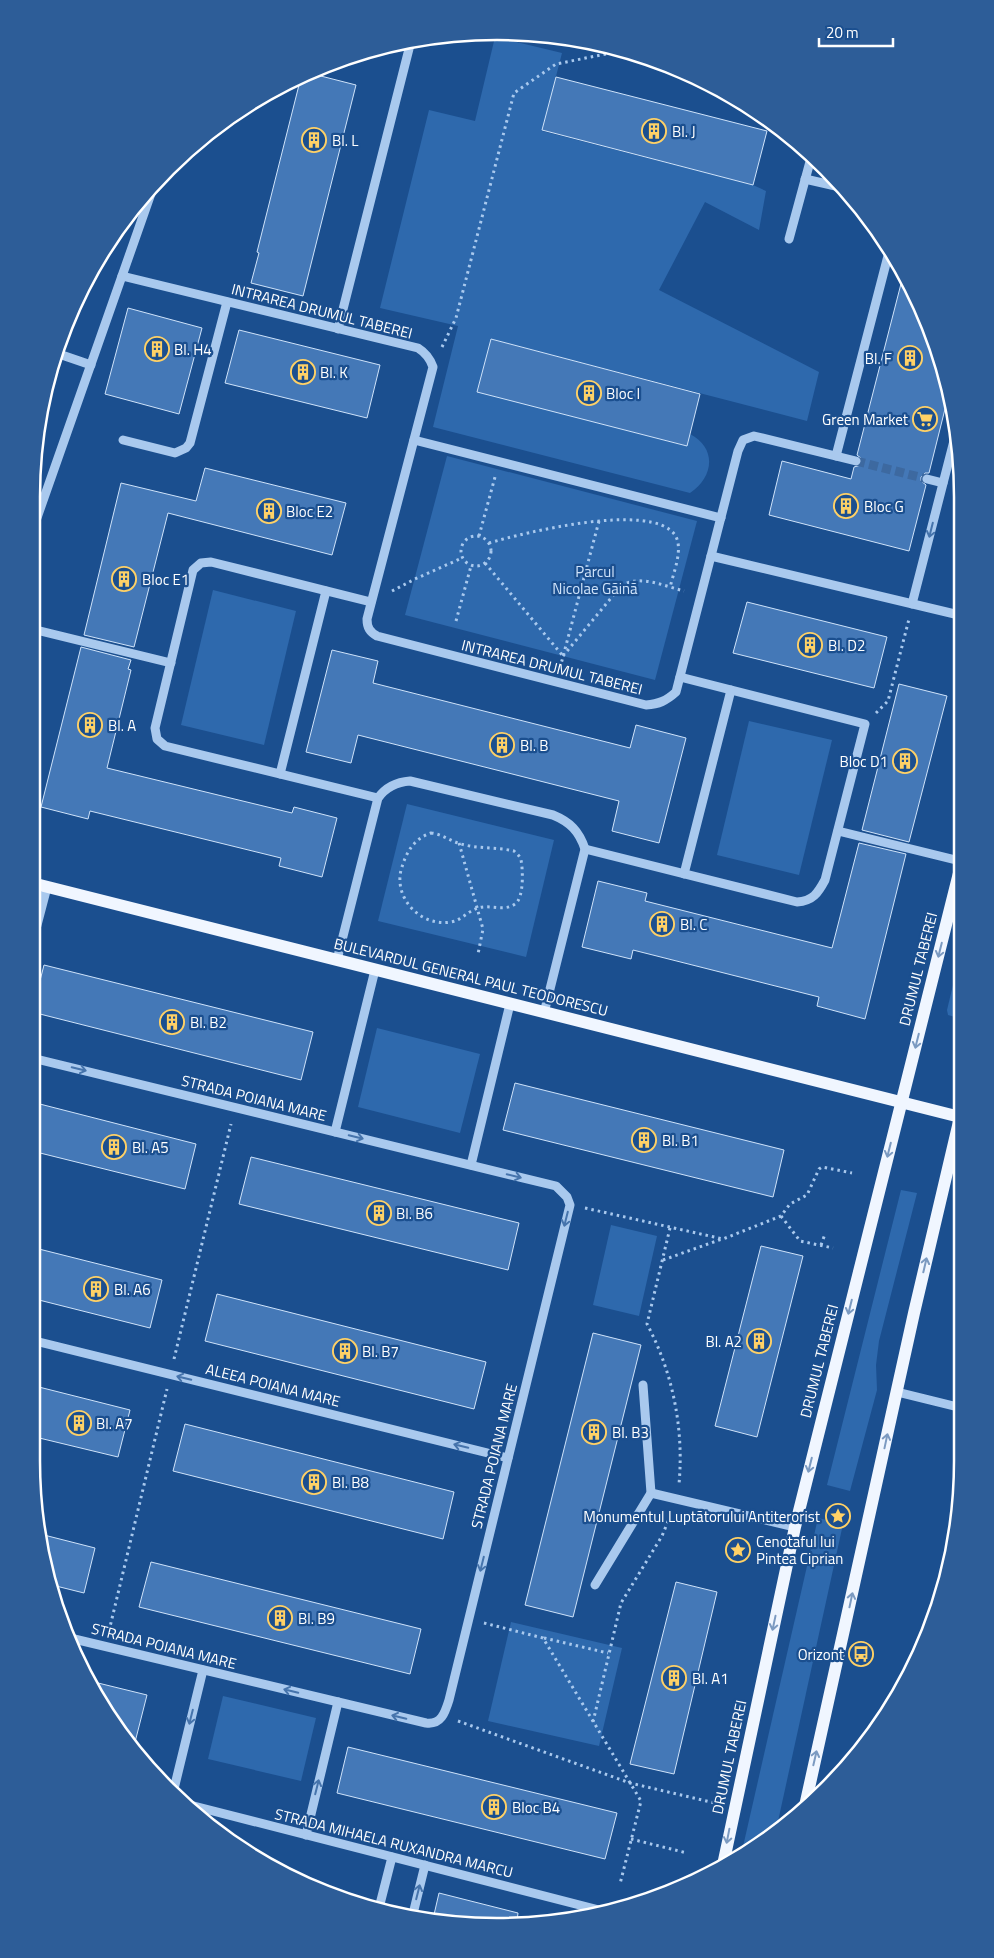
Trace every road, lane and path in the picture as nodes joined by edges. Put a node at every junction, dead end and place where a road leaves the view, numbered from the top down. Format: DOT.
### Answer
graph roads {
  1 [pos="409,49"];
  2 [pos="606,54"];
  3 [pos="810,164"];
  4 [pos="806,179"];
  5 [pos="830,185"];
  6 [pos="148,202"];
  7 [pos="789,239"];
  8 [pos="887,259"];
  9 [pos="122,276"];
  10 [pos="227,302"];
  11 [pos="338,329"];
  12 [pos="63,355"];
  13 [pos="91,365"];
  14 [pos="432,367"];
  15 [pos="123,440"];
  16 [pos="414,440"];
  17 [pos="951,450"];
  18 [pos="836,456"];
  19 [pos="856,461"];
  20 [pos="495,477"];
  21 [pos="927,478"];
  22 [pos="943,482"];
  23 [pos="40,509"];
  24 [pos="721,518"];
  25 [pos="599,521"];
  26 [pos="479,536"];
  27 [pos="489,543"];
  28 [pos="711,556"];
  29 [pos="462,558"];
  30 [pos="486,563"];
  31 [pos="471,566"];
  32 [pos="326,591"];
  33 [pos="371,602"];
  34 [pos="912,604"];
  35 [pos="954,614"];
  36 [pos="456,621"];
  37 [pos="40,631"];
  38 [pos="563,656"];
  39 [pos="171,663"];
  40 [pos="680,677"];
  41 [pos="731,690"];
  42 [pos="865,724"];
  43 [pos="280,774"];
  44 [pos="378,798"];
  45 [pos="838,831"];
  46 [pos="460,843"];
  47 [pos="584,849"];
  48 [pos="954,860"];
  49 [pos="684,874"];
  50 [pos="40,885"];
  51 [pos="47,887"];
  52 [pos="954,893"];
  53 [pos="478,908"];
  54 [pos="40,914"];
  55 [pos="478,954"];
  56 [pos="337,960"];
  57 [pos="375,970"];
  58 [pos="510,1004"];
  59 [pos="544,1013"];
  60 [pos="40,1060"];
  61 [pos="901,1102"];
  62 [pos="954,1114"];
  63 [pos="335,1132"];
  64 [pos="954,1141"];
  65 [pos="471,1165"];
  66 [pos="852,1173"];
  67 [pos="570,1205"];
  68 [pos="781,1216"];
  69 [pos="825,1234"];
  70 [pos="723,1239"];
  71 [pos="821,1245"];
  72 [pos="833,1248"];
  73 [pos="662,1260"];
  74 [pos="40,1342"];
  75 [pos="643,1385"];
  76 [pos="896,1392"];
  77 [pos="954,1406"];
  78 [pos="508,1458"];
  79 [pos="651,1493"];
  80 [pos="795,1527"];
  81 [pos="595,1585"];
  82 [pos="469,1619"];
  83 [pos="543,1638"];
  84 [pos="77,1640"];
  85 [pos="608,1653"];
  86 [pos="203,1670"];
  87 [pos="338,1702"];
  88 [pos="444,1716"];
  89 [pos="630,1783"];
  90 [pos="175,1785"];
  91 [pos="806,1797"];
  92 [pos="199,1807"];
  93 [pos="734,1807"];
  94 [pos="306,1835"];
  95 [pos="631,1839"];
  96 [pos="687,1853"];
  97 [pos="392,1857"];
  98 [pos="724,1858"];
  99 [pos="425,1865"];
  100 [pos="620,1884"];
  101 [pos="380,1902"];
  102 [pos="591,1908"];
  103 [pos="414,1910"];
  1 -- 11 [label="street"];
  2 -- 14 [label="path"];
  3 -- 4 [label="street"];
  4 -- 5 [label="street"];
  4 -- 7 [label="street"];
  6 -- 9 [label="street"];
  8 -- 18 [label="street"];
  9 -- 10 [label="street, INTRAREA DRUMUL TABEREI"];
  9 -- 13 [label="street"];
  10 -- 11 [label="street, INTRAREA DRUMUL TABEREI"];
  10 -- 15 [label="street"];
  11 -- 14 [label="street, INTRAREA DRUMUL TABEREI"];
  12 -- 13 [label="street"];
  13 -- 23 [label="street"];
  14 -- 16 [label="street, INTRAREA DRUMUL TABEREI"];
  16 -- 24 [label="street"];
  16 -- 33 [label="street, INTRAREA DRUMUL TABEREI"];
  17 -- 22 [label="street"];
  18 -- 19 [label="street, INTRAREA DRUMUL TABEREI"];
  18 -- 24 [label="street, INTRAREA DRUMUL TABEREI"];
  20 -- 26 [label="path"];
  21 -- 22 [label="street"];
  22 -- 34 [label="street, one-way"];
  24 -- 28 [label="street, INTRAREA DRUMUL TABEREI"];
  25 -- 27 [label="path"];
  25 -- 38 [label="path"];
  25 -- 38 [label="path"];
  26 -- 27 [label="path"];
  26 -- 29 [label="path"];
  27 -- 30 [label="path"];
  28 -- 34 [label="street"];
  28 -- 40 [label="street, INTRAREA DRUMUL TABEREI"];
  29 -- 31 [label="path"];
  29 -- 33 [label="path"];
  30 -- 31 [label="path"];
  30 -- 38 [label="path"];
  31 -- 36 [label="path"];
  32 -- 33 [label="street"];
  32 -- 39 [label="street"];
  32 -- 43 [label="street"];
  33 -- 40 [label="street, INTRAREA DRUMUL TABEREI"];
  34 -- 35 [label="street"];
  34 -- 42 [label="path"];
  37 -- 39 [label="street"];
  39 -- 43 [label="street"];
  40 -- 41 [label="street"];
  41 -- 42 [label="street"];
  41 -- 49 [label="street"];
  42 -- 45 [label="street"];
  43 -- 44 [label="street"];
  44 -- 47 [label="street"];
  44 -- 56 [label="street"];
  45 -- 48 [label="street"];
  45 -- 49 [label="street"];
  46 -- 53 [label="path"];
  46 -- 53 [label="path"];
  46 -- 53 [label="path"];
  47 -- 49 [label="street"];
  47 -- 59 [label="street"];
  50 -- 51 [label="main road, BULEVARDUL GENERAL PAUL TEODORESCU"];
  51 -- 54 [label="street"];
  51 -- 56 [label="main road, BULEVARDUL GENERAL PAUL TEODORESCU"];
  52 -- 61 [label="main road, DRUMUL TABEREI, one-way"];
  53 -- 55 [label="path"];
  56 -- 57 [label="main road, BULEVARDUL GENERAL PAUL TEODORESCU"];
  57 -- 58 [label="main road, BULEVARDUL GENERAL PAUL TEODORESCU"];
  57 -- 63 [label="street"];
  58 -- 59 [label="main road, BULEVARDUL GENERAL PAUL TEODORESCU"];
  58 -- 65 [label="street"];
  59 -- 61 [label="main road, BULEVARDUL GENERAL PAUL TEODORESCU"];
  60 -- 63 [label="street, STRADA POIANA MARE, one-way"];
  61 -- 62 [label="main road, BULEVARDUL GENERAL PAUL TEODORESCU"];
  61 -- 80 [label="main road, DRUMUL TABEREI, one-way"];
  63 -- 65 [label="street, STRADA POIANA MARE, one-way"];
  76 -- 64 [label="main road, one-way"];
  65 -- 67 [label="street, STRADA POIANA MARE, one-way"];
  66 -- 68 [label="path"];
  67 -- 70 [label="path"];
  67 -- 78 [label="street, STRADA POIANA MARE, one-way"];
  68 -- 70 [label="path"];
  68 -- 71 [label="path"];
  69 -- 71 [label="path"];
  70 -- 73 [label="path"];
  71 -- 72 [label="path"];
  78 -- 74 [label="street, ALEEA POIANA MARE, one-way"];
  75 -- 79 [label="street"];
  76 -- 77 [label="street"];
  91 -- 76 [label="main road, one-way"];
  78 -- 82 [label="street, STRADA POIANA MARE, one-way"];
  79 -- 80 [label="street"];
  79 -- 81 [label="street"];
  80 -- 93 [label="main road, DRUMUL TABEREI, one-way"];
  82 -- 83 [label="path"];
  82 -- 88 [label="street, STRADA POIANA MARE"];
  83 -- 85 [label="path"];
  83 -- 89 [label="path"];
  84 -- 86 [label="street, STRADA POIANA MARE"];
  87 -- 86 [label="street, STRADA POIANA MARE, one-way"];
  86 -- 90 [label="street, one-way"];
  88 -- 87 [label="street, STRADA POIANA MARE, one-way"];
  94 -- 87 [label="street, one-way"];
  88 -- 89 [label="path"];
  89 -- 93 [label="path"];
  89 -- 95 [label="path"];
  92 -- 94 [label="street, STRADA MIHAELA RUXANDRA MARCU"];
  93 -- 98 [label="main road, DRUMUL TABEREI, one-way"];
  94 -- 97 [label="street, STRADA MIHAELA RUXANDRA MARCU"];
  95 -- 96 [label="path"];
  95 -- 100 [label="path"];
  97 -- 99 [label="street, STRADA MIHAELA RUXANDRA MARCU"];
  97 -- 101 [label="street"];
  99 -- 102 [label="street, STRADA MIHAELA RUXANDRA MARCU"];
  103 -- 99 [label="street, one-way"];
}
